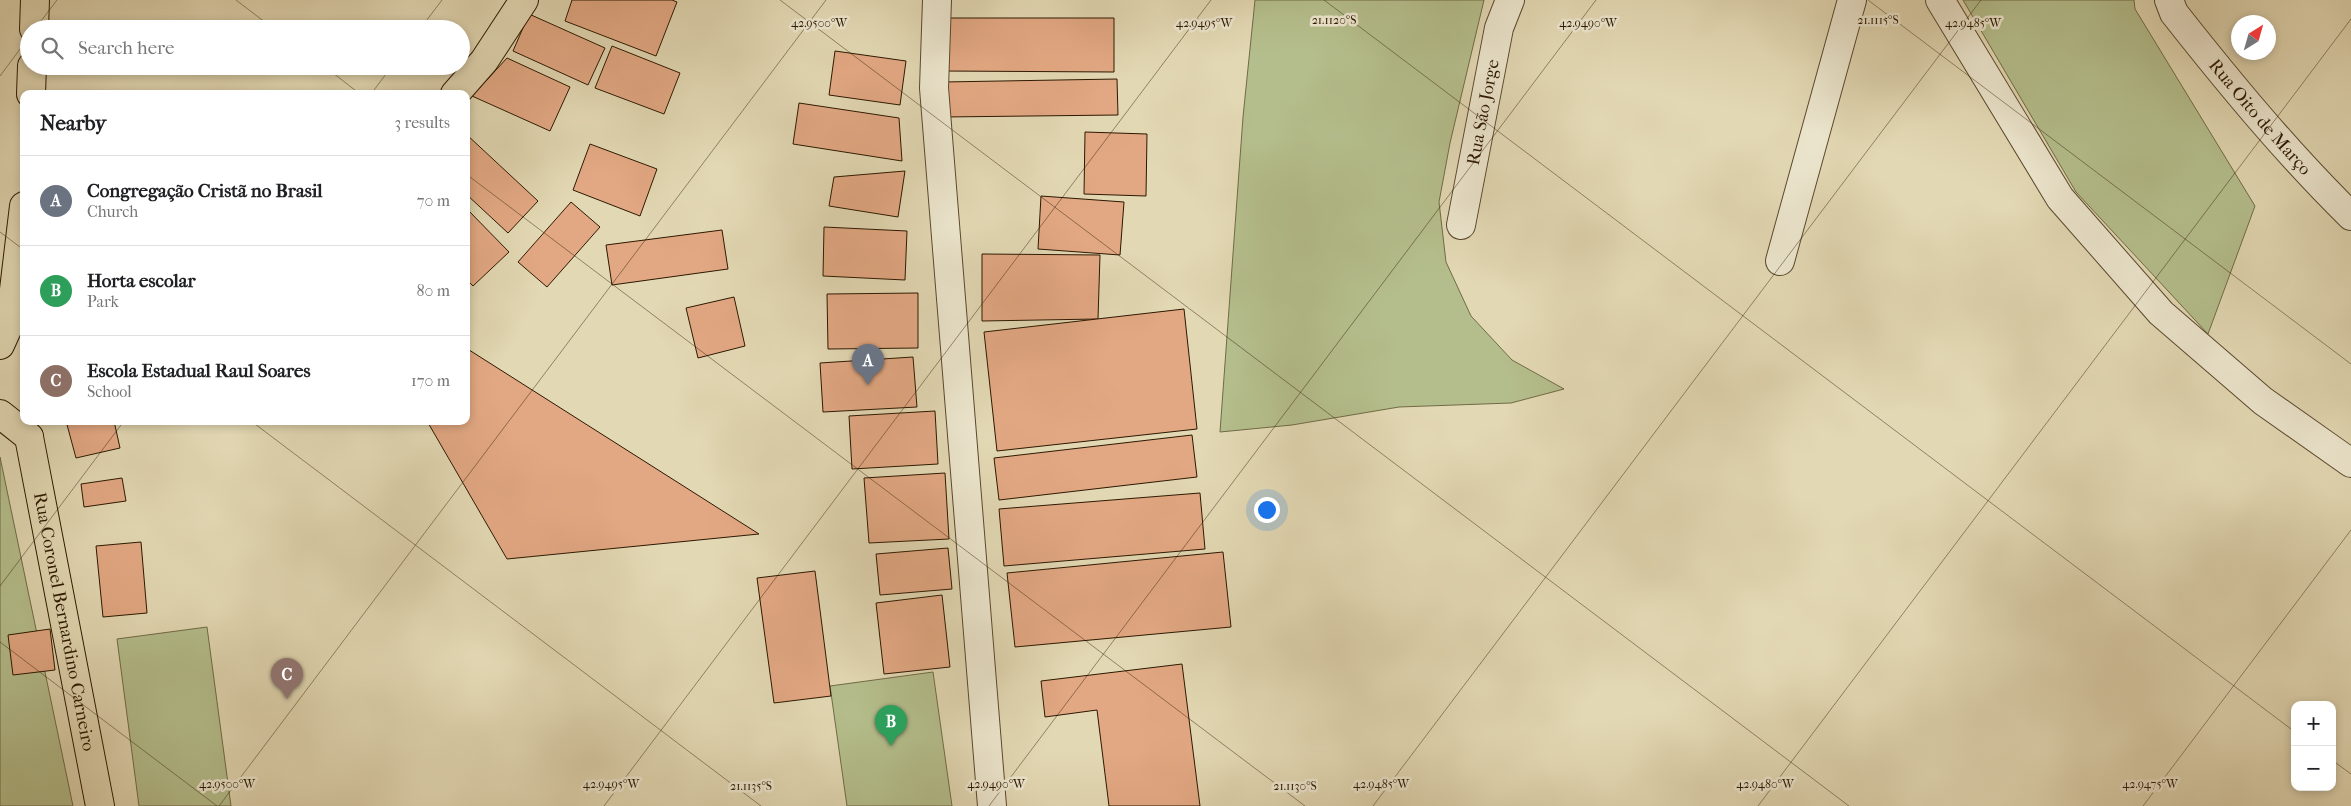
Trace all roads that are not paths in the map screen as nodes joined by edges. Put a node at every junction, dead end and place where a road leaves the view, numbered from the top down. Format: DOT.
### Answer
graph roads {
  1 [pos="35,0"];
  2 [pos="524,0"];
  3 [pos="937,0"];
  4 [pos="1510,0"];
  5 [pos="1852,0"];
  6 [pos="1940,0"];
  7 [pos="2171,7"];
  8 [pos="34,20"];
  9 [pos="32,75"];
  10 [pos="31,90"];
  11 [pos="459,90"];
  12 [pos="2351,216"];
  13 [pos="1461,225"];
  14 [pos="20,233"];
  15 [pos="1780,261"];
  16 [pos="5,334"];
  17 [pos="20,344"];
  18 [pos="0,414"];
  19 [pos="20,423"];
  20 [pos="32,429"];
  21 [pos="2351,463"];
  22 [pos="100,806"];
  23 [pos="992,806"];
  1 -- 8 [label="main road"];
  2 -- 11 [label="main road"];
  3 -- 23 [label="street"];
  4 -- 13 [label="street, Rua São Jorge"];
  5 -- 15 [label="street"];
  6 -- 21 [label="street"];
  7 -- 12 [label="street, Rua Oito de Março"];
  9 -- 10 [label="main road"];
  14 -- 16 [label="main road"];
  16 -- 17 [label="main road"];
  18 -- 19 [label="main road"];
  20 -- 22 [label="main road, Rua Coronel Bernardino Carneiro"];
}
